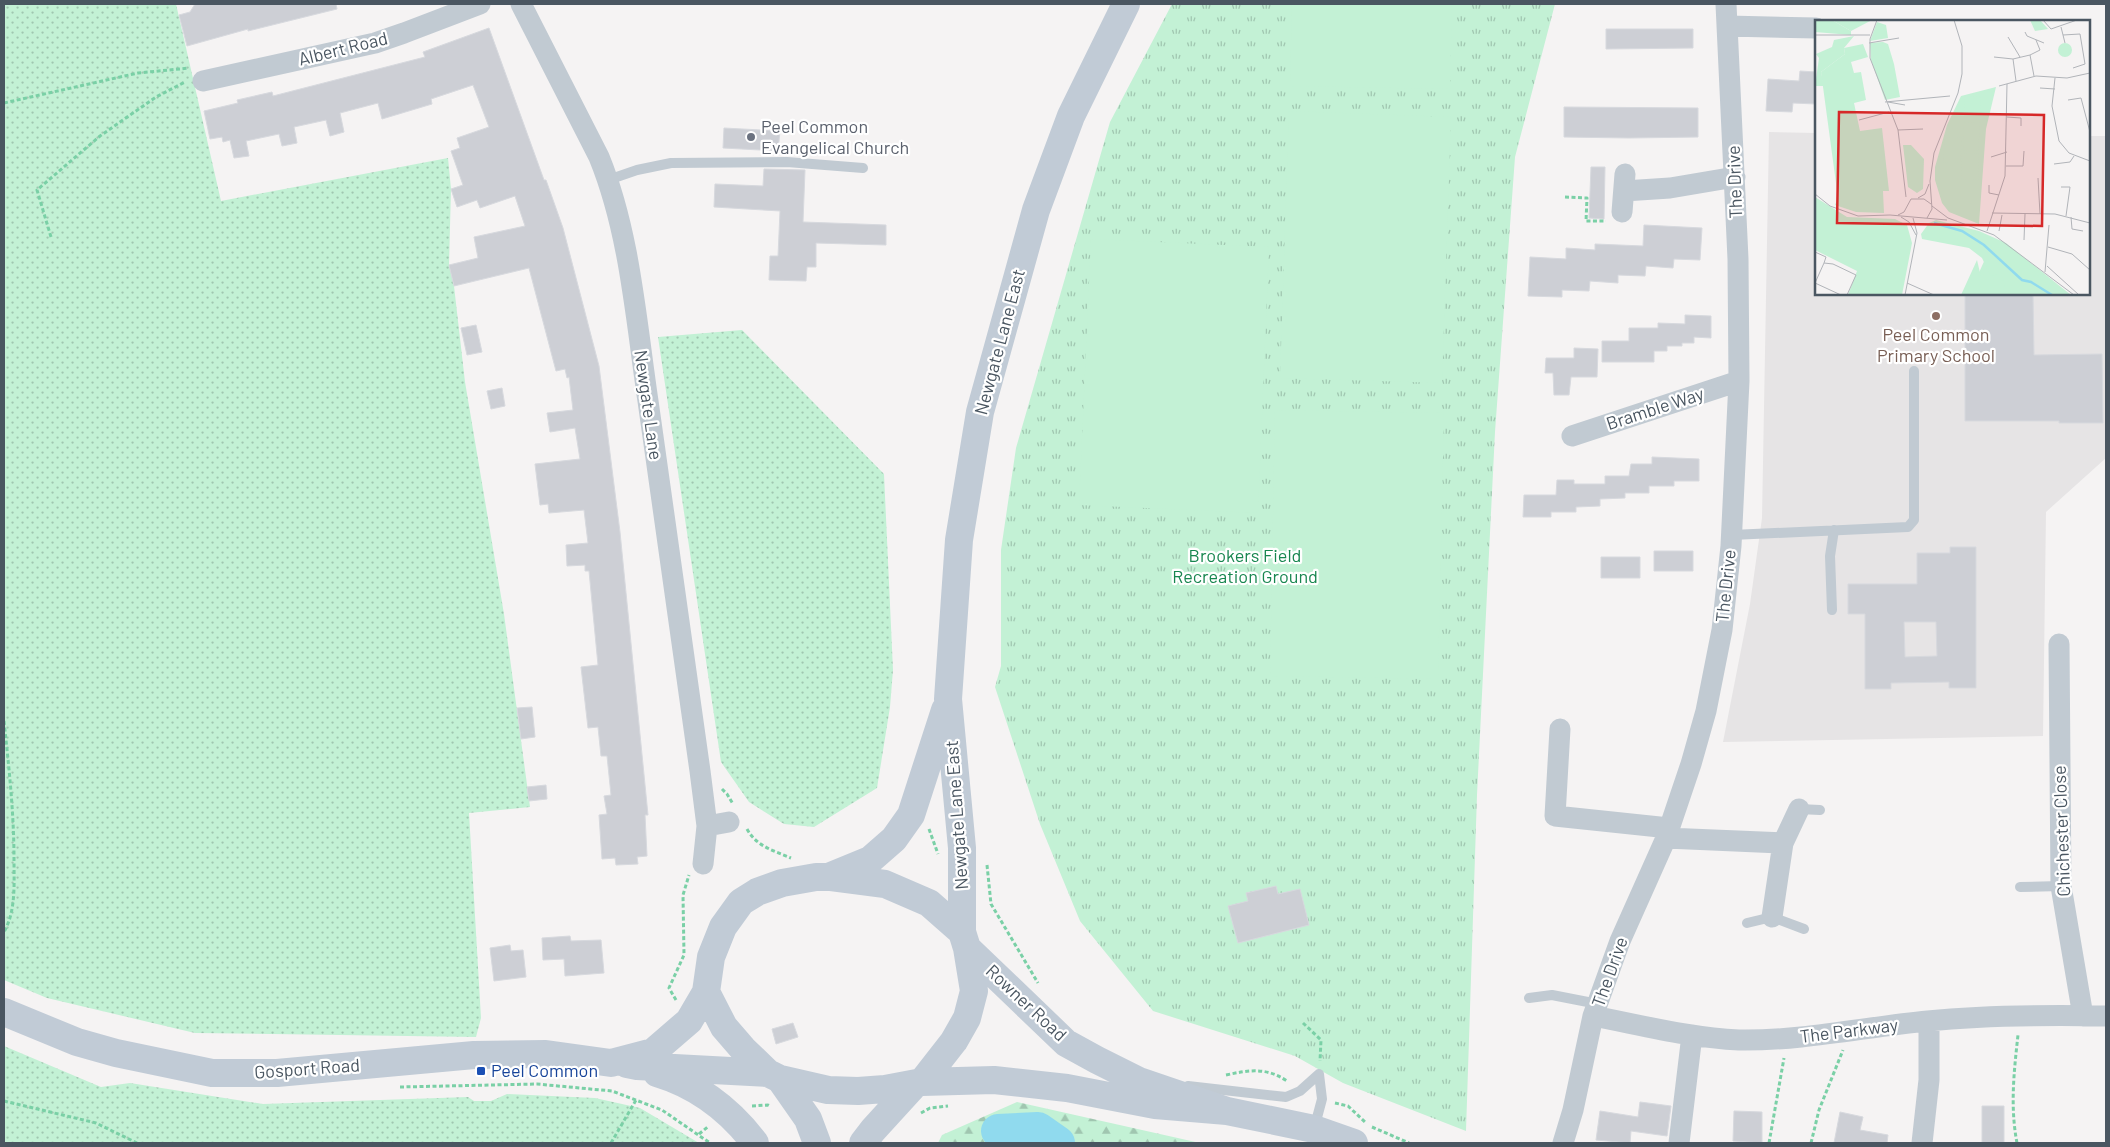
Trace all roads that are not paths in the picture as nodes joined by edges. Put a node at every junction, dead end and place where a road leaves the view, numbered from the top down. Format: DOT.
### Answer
graph roads {
  1 [pos="480,4"];
  2 [pos="521,4"];
  3 [pos="1126,4"];
  4 [pos="1726,4"];
  5 [pos="1727,26"];
  6 [pos="1815,28"];
  7 [pos="203,81"];
  8 [pos="863,168"];
  9 [pos="1735,177"];
  10 [pos="608,180"];
  11 [pos="1624,192"];
  12 [pos="1914,371"];
  13 [pos="1739,381"];
  14 [pos="1572,436"];
  15 [pos="1834,530"];
  16 [pos="1732,535"];
  17 [pos="1832,610"];
  18 [pos="2059,644"];
  19 [pos="948,699"];
  20 [pos="1560,729"];
  21 [pos="1809,809"];
  22 [pos="737,820"];
  23 [pos="706,826"];
  24 [pos="1667,833"];
  25 [pos="1782,843"];
  26 [pos="703,864"];
  27 [pos="831,876"];
  28 [pos="2061,886"];
  29 [pos="2020,887"];
  30 [pos="1772,917"];
  31 [pos="1747,923"];
  32 [pos="1804,929"];
  33 [pos="965,940"];
  34 [pos="706,992"];
  35 [pos="1529,998"];
  36 [pos="1596,1010"];
  37 [pos="4,1012"];
  38 [pos="2083,1016"];
  39 [pos="2106,1016"];
  40 [pos="1929,1021"];
  41 [pos="1692,1035"];
  42 [pos="628,1064"];
  43 [pos="774,1076"];
  44 [pos="1139,1081"];
  45 [pos="919,1083"];
  46 [pos="1227,1111"];
  47 [pos="1314,1129"];
  48 [pos="755,1143"];
  49 [pos="817,1143"];
  50 [pos="863,1143"];
  51 [pos="1354,1143"];
  52 [pos="1563,1143"];
  53 [pos="1679,1143"];
  54 [pos="1922,1143"];
  1 -- 7 [label="street, Albert Road"];
  2 -- 10 [label="street, Newgate Lane"];
  3 -- 19 [label="main road, Newgate Lane East"];
  4 -- 5 [label="street, The Drive"];
  5 -- 6 [label="street"];
  5 -- 9 [label="street, The Drive"];
  8 -- 10 [label="lane"];
  9 -- 11 [label="street"];
  9 -- 13 [label="street, The Drive"];
  10 -- 23 [label="street, Newgate Lane"];
  12 -- 15 [label="lane"];
  13 -- 14 [label="street, Bramble Way"];
  13 -- 16 [label="street, The Drive"];
  15 -- 16 [label="lane"];
  15 -- 17 [label="lane"];
  16 -- 24 [label="street, The Drive"];
  18 -- 28 [label="street, Chichester Close"];
  19 -- 27 [label="main road, Newgate Lane East"];
  19 -- 33 [label="main road, Newgate Lane East"];
  20 -- 24 [label="street"];
  21 -- 25 [label="street"];
  22 -- 23 [label="street"];
  23 -- 26 [label="street, Newgate Lane"];
  24 -- 25 [label="street"];
  24 -- 36 [label="street, The Drive"];
  25 -- 30 [label="street"];
  27 -- 33 [label="main road, Rowner Road"];
  27 -- 34 [label="main road"];
  28 -- 29 [label="lane"];
  28 -- 38 [label="street, Chichester Close"];
  30 -- 31 [label="lane"];
  30 -- 32 [label="lane"];
  33 -- 44 [label="main road, Rowner Road"];
  33 -- 45 [label="main road, Newgate Lane East"];
  34 -- 42 [label="main road"];
  34 -- 43 [label="main road"];
  35 -- 36 [label="lane"];
  36 -- 41 [label="street, The Parkway"];
  36 -- 52 [label="street, The Drive"];
  37 -- 42 [label="main road, Gosport Road"];
  38 -- 39 [label="street, The Parkway"];
  38 -- 40 [label="street, The Parkway"];
  40 -- 41 [label="street, The Parkway"];
  40 -- 54 [label="street"];
  41 -- 53 [label="street"];
  42 -- 43 [label="main road, Rowner Road"];
  42 -- 48 [label="main road"];
  43 -- 45 [label="main road, Rowner Road"];
  43 -- 49 [label="main road"];
  44 -- 46 [label="main road, Rowner Road"];
  44 -- 47 [label="lane"];
  45 -- 46 [label="main road, Rowner Road"];
  45 -- 50 [label="main road, Newgate Lane East"];
  46 -- 47 [label="main road, Rowner Road"];
  47 -- 51 [label="main road, Rowner Road"];
}
